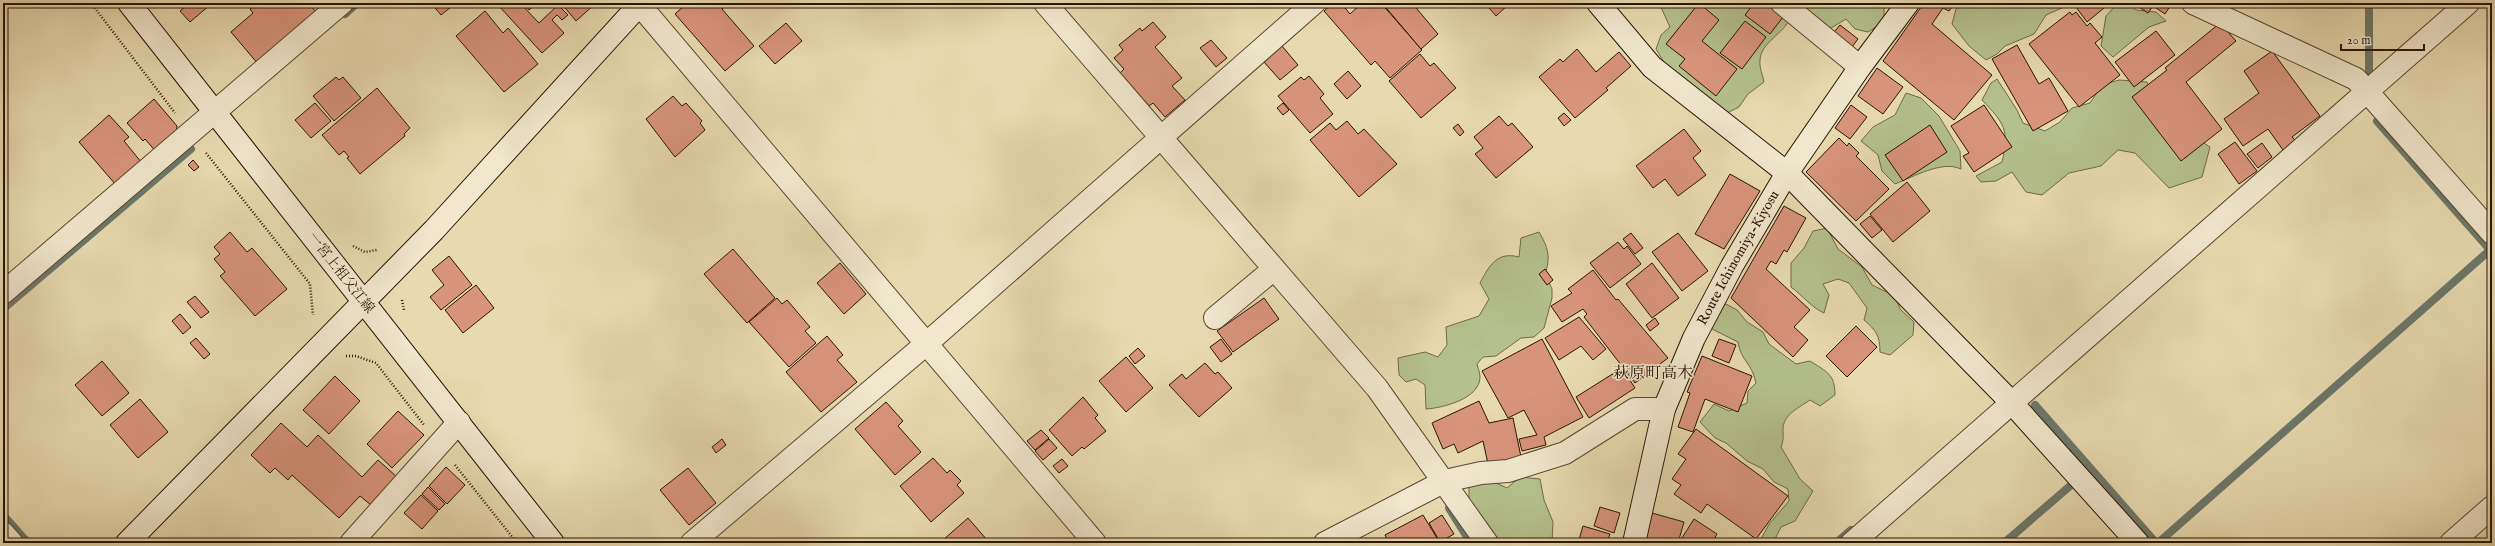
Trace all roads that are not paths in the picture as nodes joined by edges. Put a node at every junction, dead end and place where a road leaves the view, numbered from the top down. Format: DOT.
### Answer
graph roads {
  1 [pos="129,3"];
  2 [pos="342,3"];
  3 [pos="1045,3"];
  4 [pos="1314,3"];
  5 [pos="1598,3"];
  6 [pos="1782,3"];
  7 [pos="1908,3"];
  8 [pos="2193,3"];
  9 [pos="2468,3"];
  10 [pos="639,4"];
  11 [pos="1860,67"];
  12 [pos="2367,92"];
  13 [pos="216,112"];
  14 [pos="1160,136"];
  15 [pos="1787,173"];
  16 [pos="2492,233"];
  17 [pos="1274,269"];
  18 [pos="3,293"];
  19 [pos="364,301"];
  20 [pos="1215,318"];
  21 [pos="926,344"];
  22 [pos="2011,402"];
  23 [pos="1664,409"];
  24 [pos="459,422"];
  25 [pos="1445,482"];
  26 [pos="2492,507"];
  27 [pos="3,533"];
  28 [pos="12,543"];
  29 [pos="127,543"];
  30 [pos="351,543"];
  31 [pos="553,543"];
  32 [pos="692,543"];
  33 [pos="1095,543"];
  34 [pos="1325,543"];
  35 [pos="1487,543"];
  36 [pos="1634,543"];
  37 [pos="1852,543"];
  38 [pos="2138,543"];
  39 [pos="2451,543"];
  1 -- 13 [label="street, 一宮上祖父江線"];
  2 -- 13 [label="street"];
  3 -- 14 [label="street"];
  4 -- 14 [label="street"];
  5 -- 15 [label="street"];
  6 -- 11 [label="street"];
  7 -- 11 [label="street, Route Ichinomiya-Kiyosu"];
  8 -- 12 [label="street"];
  9 -- 12 [label="street"];
  10 -- 19 [label="street"];
  10 -- 21 [label="street"];
  11 -- 15 [label="street, Route Ichinomiya-Kiyosu"];
  12 -- 16 [label="street"];
  12 -- 22 [label="street"];
  13 -- 18 [label="street"];
  13 -- 19 [label="street, 一宮上祖父江線"];
  14 -- 17 [label="street"];
  14 -- 21 [label="street"];
  15 -- 22 [label="street"];
  15 -- 23 [label="street, Route Ichinomiya-Kiyosu"];
  17 -- 20 [label="street"];
  17 -- 25 [label="street"];
  19 -- 24 [label="street, 一宮上祖父江線"];
  19 -- 29 [label="street"];
  21 -- 32 [label="street"];
  21 -- 33 [label="street"];
  22 -- 37 [label="street"];
  22 -- 38 [label="street"];
  23 -- 25 [label="street"];
  23 -- 36 [label="street, Route Ichinomiya-Kiyosu"];
  24 -- 30 [label="street"];
  24 -- 31 [label="street, 一宮上祖父江線"];
  25 -- 34 [label="street"];
  25 -- 35 [label="street"];
  26 -- 39 [label="street"];
  27 -- 28 [label="street"];
}
